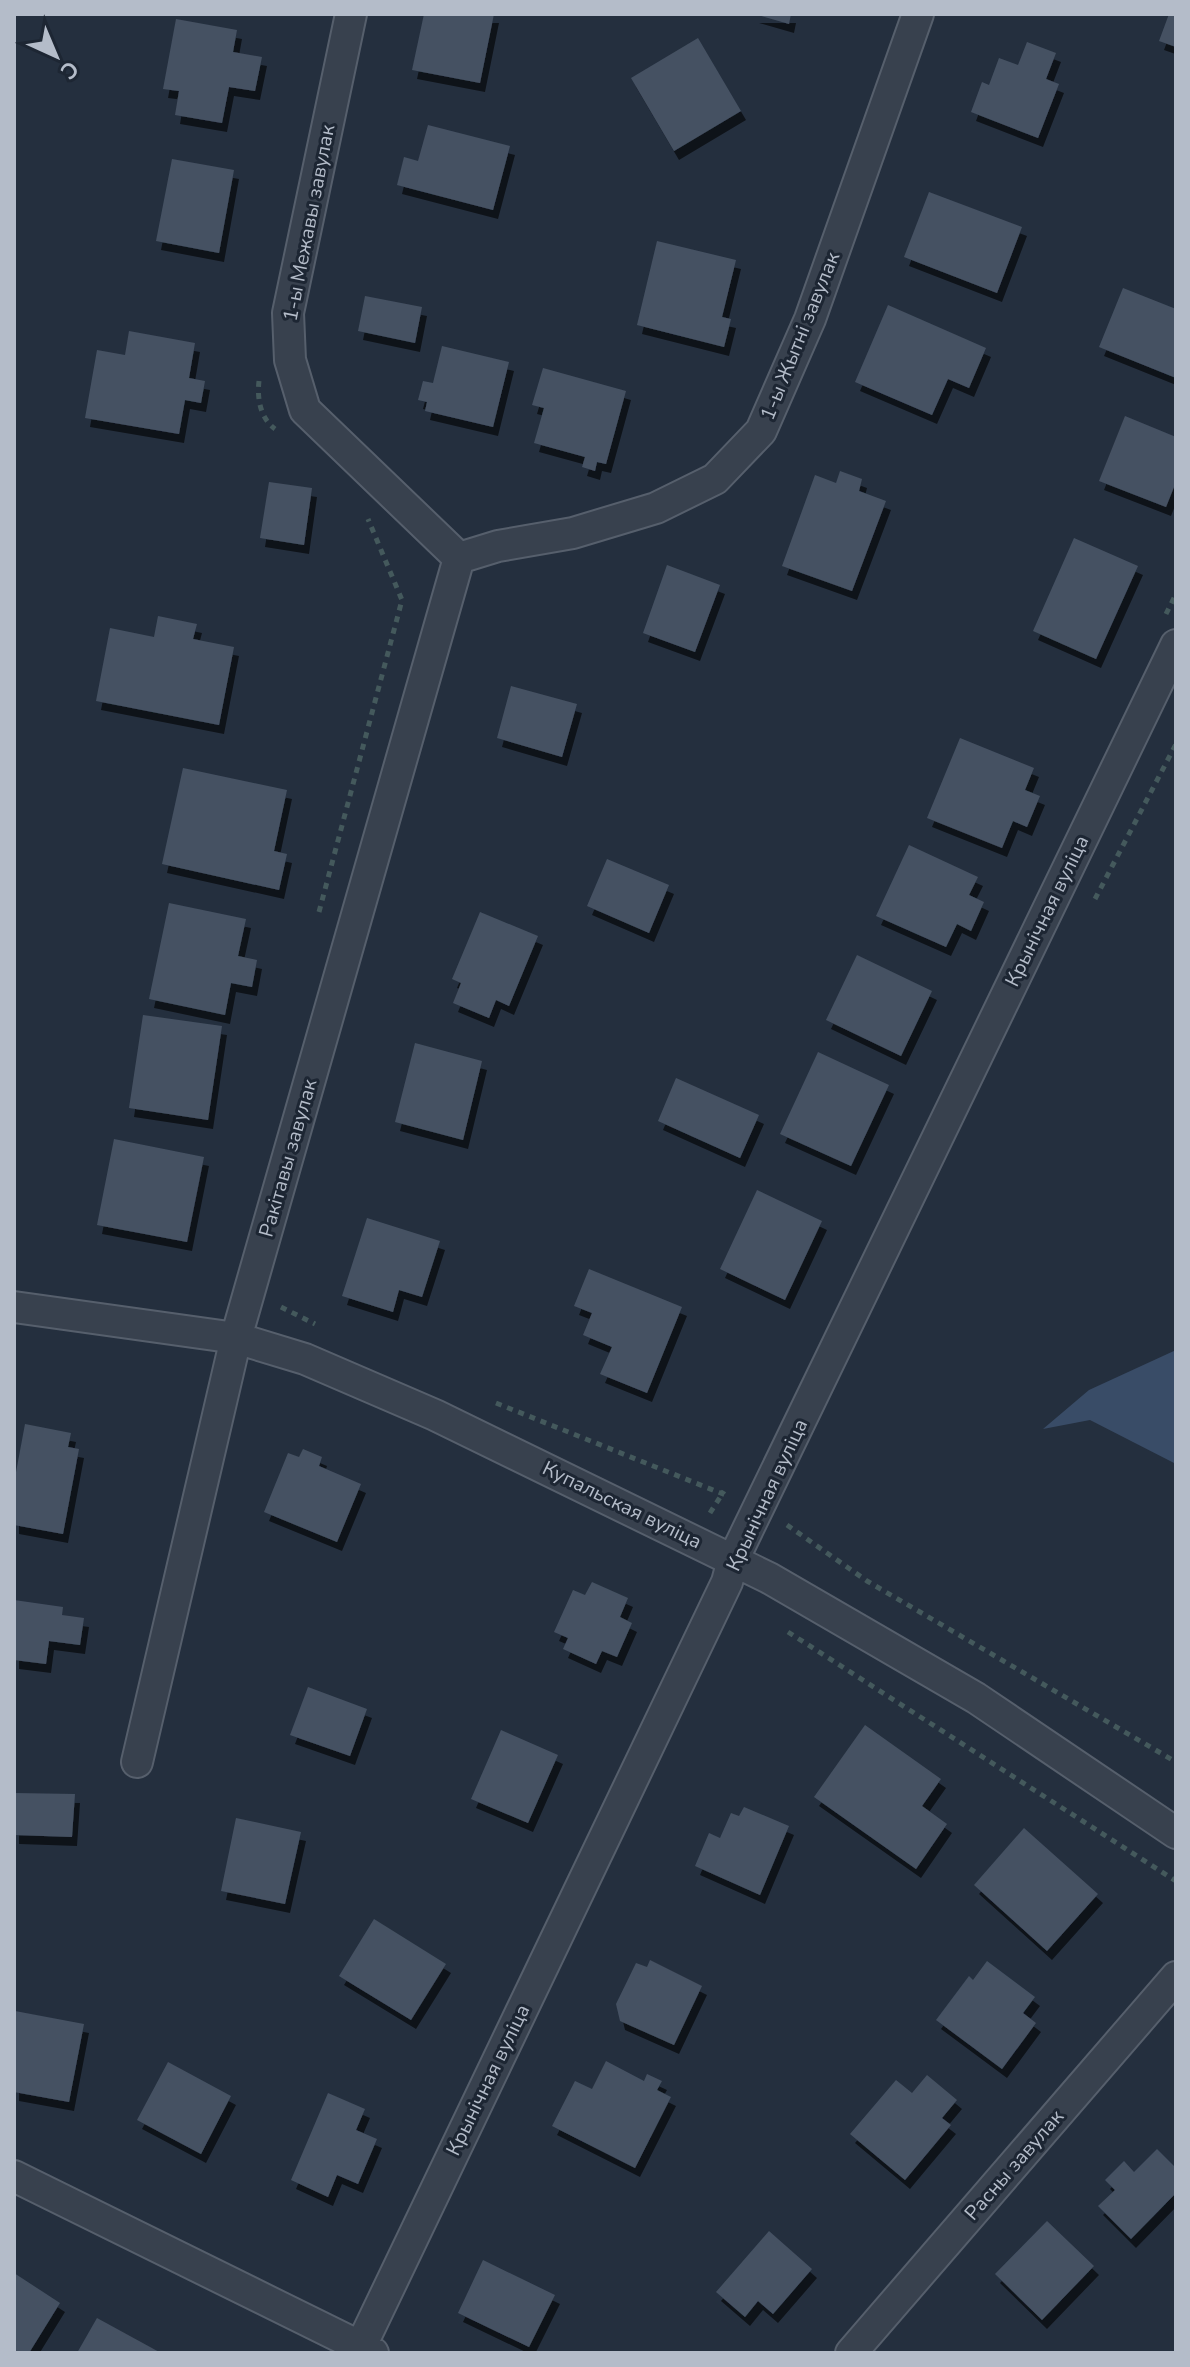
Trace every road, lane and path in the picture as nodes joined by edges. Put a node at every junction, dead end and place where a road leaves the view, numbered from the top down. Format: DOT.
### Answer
graph roads {
  1 [pos="351,14"];
  2 [pos="918,14"];
  3 [pos="260,370"];
  4 [pos="287,437"];
  5 [pos="366,514"];
  6 [pos="459,558"];
  7 [pos="1176,645"];
  8 [pos="1176,744"];
  9 [pos="1088,912"];
  10 [pos="319,914"];
  11 [pos="281,1291"];
  12 [pos="14,1307"];
  13 [pos="328,1331"];
  14 [pos="236,1338"];
  15 [pos="494,1402"];
  16 [pos="756,1512"];
  17 [pos="733,1560"];
  18 [pos="779,1627"];
  19 [pos="137,1762"];
  20 [pos="1176,1762"];
  21 [pos="1176,1833"];
  22 [pos="1176,1881"];
  23 [pos="1176,1977"];
  24 [pos="14,2176"];
  25 [pos="367,2350"];
  26 [pos="851,2353"];
  1 -- 6 [label="street, 1-ы Межавы завулак"];
  2 -- 6 [label="street, 1-ы Жытні завулак"];
  3 -- 4 [label="path"];
  5 -- 10 [label="path"];
  6 -- 14 [label="street, Ракітавы завулак"];
  7 -- 16 [label="street, Крынічная вуліца"];
  8 -- 9 [label="path"];
  11 -- 13 [label="path"];
  12 -- 14 [label="street, Купальская вуліца"];
  14 -- 17 [label="street, Купальская вуліца"];
  14 -- 19 [label="street, Ракітавы завулак"];
  15 -- 16 [label="path"];
  16 -- 17 [label="street, Крынічная вуліца"];
  16 -- 20 [label="path"];
  17 -- 21 [label="street, Купальская вуліца"];
  17 -- 25 [label="street, Крынічная вуліца"];
  18 -- 22 [label="path"];
  23 -- 26 [label="street, Расны завулак"];
  24 -- 25 [label="street, Крынічная вуліца"];
}
